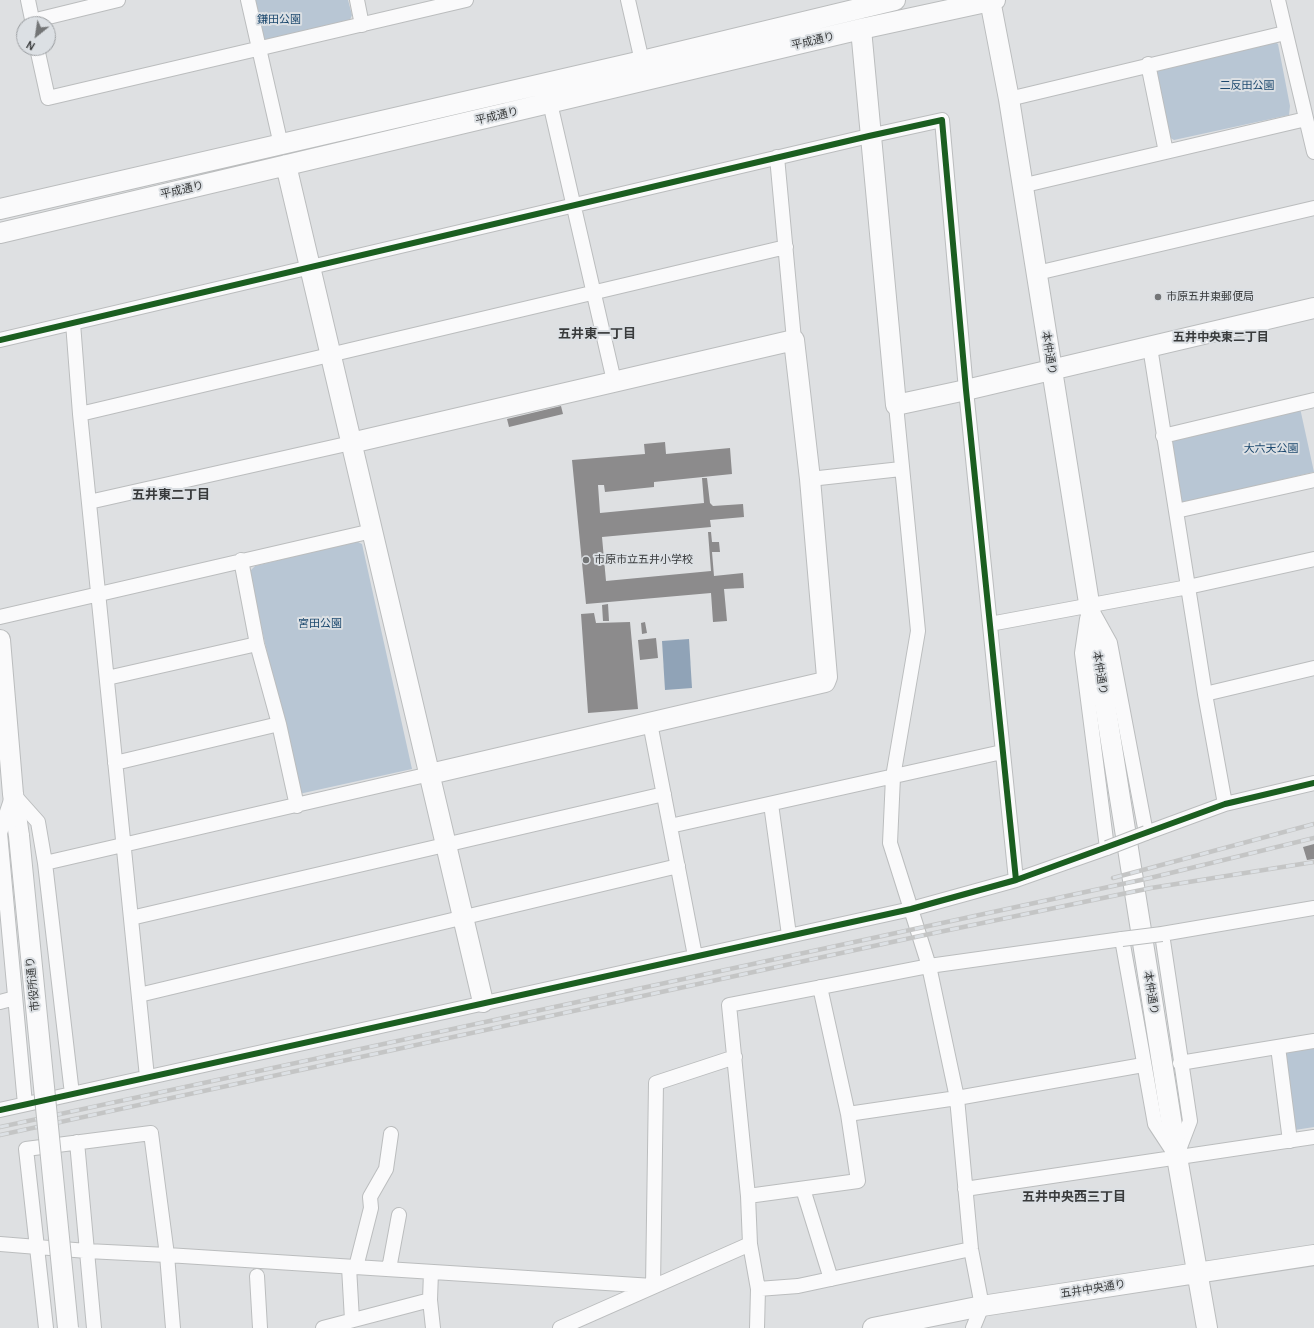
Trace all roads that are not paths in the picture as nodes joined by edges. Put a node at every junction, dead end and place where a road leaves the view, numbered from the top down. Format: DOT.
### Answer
graph roads {
  1 [pos="28,0"];
  2 [pos="118,0"];
  3 [pos="248,0"];
  4 [pos="357,0"];
  5 [pos="466,0"];
  6 [pos="628,0"];
  7 [pos="895,0"];
  8 [pos="1278,0"];
  9 [pos="992,5"];
  10 [pos="31,16"];
  11 [pos="55,16"];
  12 [pos="362,25"];
  13 [pos="861,29"];
  14 [pos="1285,33"];
  15 [pos="259,49"];
  16 [pos="39,56"];
  17 [pos="642,61"];
  18 [pos="1148,64"];
  19 [pos="646,80"];
  20 [pos="1009,99"];
  21 [pos="550,103"];
  22 [pos="1306,119"];
  23 [pos="869,136"];
  24 [pos="281,145"];
  25 [pos="1166,152"];
  26 [pos="1314,152"];
  27 [pos="777,158"];
  28 [pos="286,165"];
  29 [pos="1021,186"];
  30 [pos="574,205"];
  31 [pos="1314,208"];
  32 [pos="0,210"];
  33 [pos="0,233"];
  34 [pos="786,247"];
  35 [pos="310,267"];
  36 [pos="1037,273"];
  37 [pos="594,294"];
  38 [pos="1314,308"];
  39 [pos="73,324"];
  40 [pos="0,340"];
  41 [pos="794,340"];
  42 [pos="1150,347"];
  43 [pos="332,355"];
  44 [pos="1051,370"];
  45 [pos="614,381"];
  46 [pos="966,390"];
  47 [pos="1314,400"];
  48 [pos="896,405"];
  49 [pos="80,414"];
  50 [pos="1163,436"];
  51 [pos="351,443"];
  52 [pos="901,470"];
  53 [pos="810,479"];
  54 [pos="1314,480"];
  55 [pos="89,502"];
  56 [pos="1176,512"];
  57 [pos="372,531"];
  58 [pos="1314,559"];
  59 [pos="241,560"];
  60 [pos="1188,587"];
  61 [pos="98,594"];
  62 [pos="1089,606"];
  63 [pos="0,617"];
  64 [pos="990,624"];
  65 [pos="0,640"];
  66 [pos="257,644"];
  67 [pos="1314,668"];
  68 [pos="107,678"];
  69 [pos="1205,694"];
  70 [pos="650,723"];
  71 [pos="279,724"];
  72 [pos="1002,752"];
  73 [pos="115,763"];
  74 [pos="430,774"];
  75 [pos="893,777"];
  76 [pos="1314,783"];
  77 [pos="13,794"];
  78 [pos="664,794"];
  79 [pos="771,804"];
  80 [pos="1226,804"];
  81 [pos="297,806"];
  82 [pos="670,826"];
  83 [pos="1146,833"];
  84 [pos="124,846"];
  85 [pos="446,846"];
  86 [pos="1107,848"];
  87 [pos="45,863"];
  88 [pos="678,866"];
  89 [pos="1016,880"];
  90 [pos="1314,908"];
  91 [pos="911,909"];
  92 [pos="131,918"];
  93 [pos="464,918"];
  94 [pos="1162,934"];
  95 [pos="789,935"];
  96 [pos="1122,939"];
  97 [pos="695,956"];
  98 [pos="930,966"];
  99 [pos="820,987"];
  100 [pos="139,995"];
  101 [pos="15,998"];
  102 [pos="0,1002"];
  103 [pos="483,1002"];
  104 [pos="1314,1041"];
  105 [pos="1278,1047"];
  106 [pos="735,1057"];
  107 [pos="1180,1063"];
  108 [pos="1143,1065"];
  109 [pos="147,1077"];
  110 [pos="72,1094"];
  111 [pos="957,1098"];
  112 [pos="24,1104"];
  113 [pos="0,1110"];
  114 [pos="848,1114"];
  115 [pos="391,1134"];
  116 [pos="1314,1137"];
  117 [pos="1290,1141"];
  118 [pos="76,1142"];
  119 [pos="1177,1157"];
  120 [pos="803,1188"];
  121 [pos="965,1189"];
  122 [pos="748,1196"];
  123 [pos="400,1215"];
  124 [pos="0,1244"];
  125 [pos="750,1244"];
  126 [pos="38,1246"];
  127 [pos="971,1249"];
  128 [pos="87,1251"];
  129 [pos="167,1255"];
  130 [pos="1314,1255"];
  131 [pos="352,1267"];
  132 [pos="389,1269"];
  133 [pos="431,1272"];
  134 [pos="1196,1273"];
  135 [pos="256,1276"];
  136 [pos="831,1278"];
  137 [pos="653,1286"];
  138 [pos="758,1289"];
  139 [pos="430,1300"];
  140 [pos="982,1306"];
  141 [pos="352,1320"];
  142 [pos="46,1328"];
  143 [pos="68,1328"];
  144 [pos="94,1328"];
  145 [pos="173,1328"];
  146 [pos="260,1328"];
  147 [pos="323,1328"];
  148 [pos="433,1328"];
  149 [pos="560,1328"];
  150 [pos="757,1328"];
  151 [pos="873,1328"];
  152 [pos="973,1328"];
  153 [pos="1207,1328"];
  1 -- 10 [label="street"];
  2 -- 11 [label="street"];
  3 -- 15 [label="street"];
  4 -- 12 [label="street"];
  5 -- 12 [label="street"];
  6 -- 17 [label="street"];
  7 -- 17 [label="street, 平成通り"];
  8 -- 14 [label="street"];
  9 -- 13 [label="street, 平成通り"];
  9 -- 20 [label="street, 本仲通り"];
  12 -- 15 [label="street"];
  13 -- 19 [label="street, 平成通り"];
  13 -- 23 [label="street"];
  14 -- 18 [label="street"];
  14 -- 22 [label="street"];
  15 -- 16 [label="street"];
  15 -- 24 [label="street"];
  17 -- 19 [label="street"];
  17 -- 24 [label="street, 平成通り"];
  18 -- 20 [label="street"];
  18 -- 25 [label="street"];
  19 -- 21 [label="street, 平成通り"];
  20 -- 29 [label="street, 本仲通り"];
  21 -- 28 [label="street, 平成通り"];
  21 -- 30 [label="street"];
  22 -- 25 [label="street"];
  22 -- 26 [label="street"];
  23 -- 27 [label="street"];
  23 -- 46 [label="street"];
  23 -- 48 [label="street"];
  24 -- 32 [label="street, 平成通り"];
  25 -- 29 [label="street"];
  27 -- 30 [label="street"];
  27 -- 34 [label="street"];
  28 -- 33 [label="street, 平成通り"];
  28 -- 35 [label="street"];
  29 -- 36 [label="street, 本仲通り"];
  30 -- 35 [label="street"];
  30 -- 37 [label="street"];
  31 -- 36 [label="street"];
  34 -- 37 [label="street"];
  34 -- 41 [label="street"];
  35 -- 39 [label="street"];
  35 -- 43 [label="street"];
  36 -- 44 [label="street, 本仲通り"];
  37 -- 43 [label="street"];
  37 -- 45 [label="street"];
  38 -- 42 [label="street"];
  39 -- 40 [label="street"];
  39 -- 49 [label="street"];
  41 -- 45 [label="street"];
  41 -- 53 [label="street"];
  42 -- 44 [label="street"];
  42 -- 50 [label="street"];
  43 -- 49 [label="street"];
  43 -- 51 [label="street"];
  44 -- 46 [label="street"];
  44 -- 62 [label="street, 本仲通り"];
  45 -- 51 [label="street"];
  46 -- 48 [label="street"];
  46 -- 64 [label="street"];
  47 -- 50 [label="street"];
  48 -- 52 [label="street"];
  49 -- 55 [label="street"];
  50 -- 56 [label="street"];
  51 -- 55 [label="street"];
  51 -- 57 [label="street"];
  52 -- 53 [label="street"];
  52 -- 75 [label="street"];
  53 -- 70 [label="street"];
  54 -- 56 [label="street"];
  55 -- 61 [label="street"];
  56 -- 60 [label="street"];
  57 -- 59 [label="street"];
  57 -- 74 [label="street"];
  58 -- 60 [label="street"];
  59 -- 61 [label="street"];
  59 -- 66 [label="street"];
  60 -- 62 [label="street"];
  60 -- 69 [label="street"];
  61 -- 63 [label="street"];
  61 -- 68 [label="street"];
  62 -- 64 [label="street"];
  62 -- 83 [label="street"];
  62 -- 86 [label="street"];
  62 -- 119 [label="street, 本仲通り"];
  64 -- 72 [label="street"];
  65 -- 77 [label="street, 市役所通り"];
  66 -- 68 [label="street"];
  66 -- 71 [label="street"];
  67 -- 69 [label="street"];
  68 -- 73 [label="street"];
  69 -- 80 [label="street"];
  70 -- 74 [label="street"];
  70 -- 78 [label="street"];
  71 -- 73 [label="street"];
  71 -- 81 [label="street"];
  72 -- 75 [label="street"];
  72 -- 89 [label="street"];
  73 -- 84 [label="street"];
  74 -- 81 [label="street"];
  74 -- 85 [label="street"];
  75 -- 79 [label="street"];
  75 -- 91 [label="street"];
  76 -- 80 [label="street"];
  77 -- 87 [label="street"];
  77 -- 101 [label="street"];
  77 -- 143 [label="street, 市役所通り, bridge"];
  78 -- 82 [label="street"];
  78 -- 85 [label="street"];
  79 -- 82 [label="street"];
  79 -- 95 [label="street"];
  80 -- 83 [label="street"];
  81 -- 84 [label="street"];
  82 -- 88 [label="street"];
  83 -- 86 [label="street, bridge"];
  84 -- 87 [label="street"];
  84 -- 92 [label="street"];
  85 -- 92 [label="street"];
  85 -- 93 [label="street"];
  86 -- 89 [label="street"];
  87 -- 110 [label="street"];
  88 -- 93 [label="street"];
  88 -- 97 [label="street"];
  89 -- 91 [label="street"];
  90 -- 94 [label="street"];
  91 -- 95 [label="street"];
  91 -- 98 [label="street"];
  92 -- 100 [label="street"];
  93 -- 100 [label="street"];
  93 -- 103 [label="street"];
  94 -- 96 [label="street, bridge"];
  94 -- 107 [label="street"];
  95 -- 97 [label="street"];
  96 -- 98 [label="street"];
  96 -- 108 [label="street"];
  97 -- 103 [label="street"];
  98 -- 99 [label="street"];
  98 -- 111 [label="street"];
  99 -- 106 [label="street"];
  99 -- 114 [label="street"];
  100 -- 109 [label="street"];
  101 -- 102 [label="street"];
  101 -- 112 [label="street"];
  103 -- 109 [label="street"];
  104 -- 105 [label="street"];
  105 -- 107 [label="street"];
  105 -- 117 [label="street"];
  106 -- 122 [label="street"];
  106 -- 137 [label="street"];
  107 -- 119 [label="street"];
  108 -- 111 [label="street"];
  108 -- 119 [label="street"];
  109 -- 110 [label="street"];
  110 -- 112 [label="street"];
  111 -- 114 [label="street"];
  111 -- 121 [label="street"];
  112 -- 113 [label="street"];
  114 -- 120 [label="street"];
  115 -- 131 [label="street"];
  116 -- 117 [label="street"];
  117 -- 119 [label="street"];
  118 -- 126 [label="street"];
  118 -- 128 [label="street"];
  118 -- 129 [label="street"];
  119 -- 121 [label="street"];
  119 -- 134 [label="street, 本仲通り"];
  120 -- 122 [label="street"];
  120 -- 136 [label="street"];
  121 -- 127 [label="street"];
  122 -- 125 [label="street"];
  123 -- 132 [label="street"];
  124 -- 126 [label="street"];
  125 -- 137 [label="street"];
  125 -- 138 [label="street"];
  126 -- 128 [label="street"];
  126 -- 142 [label="street"];
  127 -- 136 [label="street"];
  127 -- 140 [label="street"];
  128 -- 129 [label="street"];
  128 -- 144 [label="street"];
  129 -- 131 [label="street"];
  129 -- 145 [label="street"];
  130 -- 134 [label="street, 五井中央通り"];
  131 -- 132 [label="street"];
  131 -- 141 [label="street"];
  132 -- 133 [label="street"];
  133 -- 137 [label="street"];
  133 -- 139 [label="street"];
  134 -- 140 [label="street, 五井中央通り"];
  134 -- 153 [label="street, 本仲通り"];
  135 -- 146 [label="street"];
  136 -- 138 [label="street"];
  137 -- 149 [label="street"];
  138 -- 150 [label="street"];
  139 -- 141 [label="street"];
  139 -- 148 [label="street"];
  140 -- 151 [label="street, 五井中央通り"];
  140 -- 152 [label="street"];
  141 -- 147 [label="street"];
}
